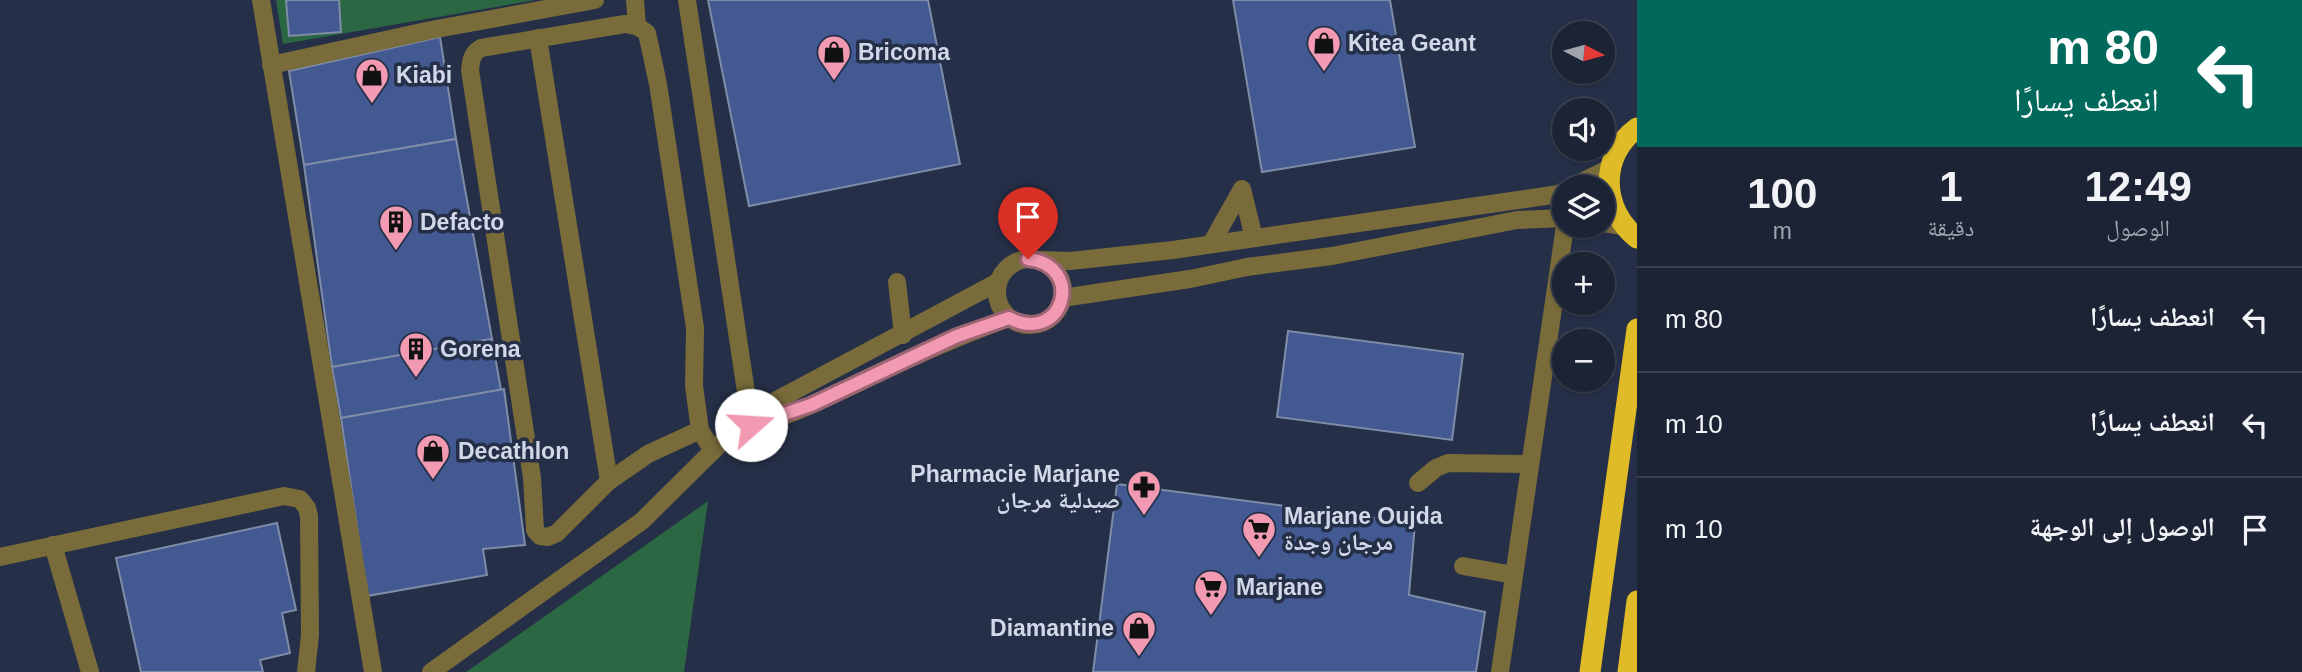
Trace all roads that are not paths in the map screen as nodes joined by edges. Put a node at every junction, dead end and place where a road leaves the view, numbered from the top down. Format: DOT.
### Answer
graph roads {
  1 [pos="261,0"];
  2 [pos="595,0"];
  3 [pos="635,0"];
  4 [pos="687,0"];
  5 [pos="637,26"];
  6 [pos="538,38"];
  7 [pos="271,65"];
  8 [pos="1637,128"];
  9 [pos="1610,168"];
  10 [pos="1596,175"];
  11 [pos="1552,194"];
  12 [pos="1552,219"];
  13 [pos="1621,229"];
  14 [pos="1254,238"];
  15 [pos="1563,238"];
  16 [pos="1211,244"];
  17 [pos="1039,260"];
  18 [pos="897,282"];
  19 [pos="998,282"];
  20 [pos="1062,298"];
  21 [pos="1009,318"];
  22 [pos="1637,328"];
  23 [pos="903,335"];
  24 [pos="746,422"];
  25 [pos="700,430"];
  26 [pos="713,452"];
  27 [pos="1530,464"];
  28 [pos="609,481"];
  29 [pos="1418,483"];
  30 [pos="53,545"];
  31 [pos="0,557"];
  32 [pos="1463,566"];
  33 [pos="1514,575"];
  34 [pos="1637,601"];
  35 [pos="90,672"];
  36 [pos="306,672"];
  37 [pos="373,672"];
  38 [pos="431,672"];
  39 [pos="1500,672"];
  40 [pos="1590,672"];
  41 [pos="1628,672"];
  1 -- 7 [label="street"];
  2 -- 7 [label="street"];
  3 -- 5 [label="street"];
  4 -- 24 [label="street"];
  5 -- 6 [label="street"];
  5 -- 25 [label="street"];
  6 -- 28 [label="street"];
  6 -- 28 [label="street"];
  7 -- 37 [label="street"];
  8 -- 9 [label="highway"];
  9 -- 10 [label="street"];
  9 -- 13 [label="highway"];
  11 -- 14 [label="street"];
  12 -- 20 [label="street"];
  14 -- 16 [label="street"];
  14 -- 16 [label="street"];
  15 -- 27 [label="street"];
  16 -- 17 [label="street"];
  17 -- 19 [label="street"];
  17 -- 20 [label="street"];
  18 -- 23 [label="street"];
  19 -- 21 [label="street"];
  19 -- 23 [label="street"];
  20 -- 21 [label="street"];
  21 -- 24 [label="street"];
  22 -- 40 [label="highway"];
  23 -- 24 [label="street"];
  24 -- 26 [label="street"];
  25 -- 26 [label="street"];
  25 -- 28 [label="street"];
  26 -- 38 [label="street"];
  27 -- 29 [label="street"];
  27 -- 33 [label="street"];
  30 -- 31 [label="street"];
  30 -- 35 [label="street"];
  30 -- 36 [label="street"];
  32 -- 33 [label="street"];
  33 -- 39 [label="street"];
  34 -- 41 [label="highway"];
}
